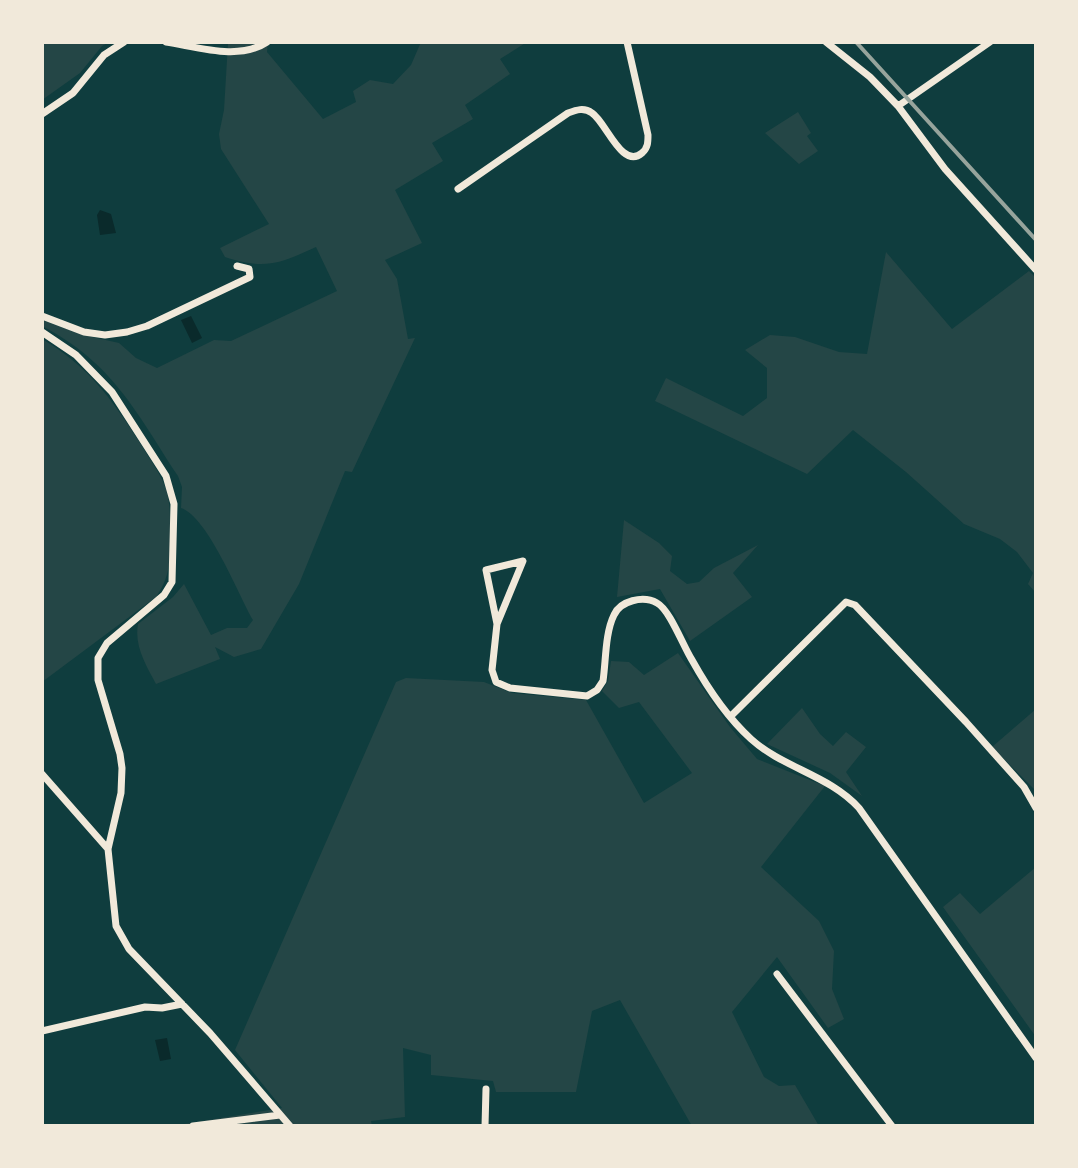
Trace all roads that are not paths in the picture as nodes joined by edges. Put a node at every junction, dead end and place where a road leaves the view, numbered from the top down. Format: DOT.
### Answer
graph roads {
  1 [pos="124,42"];
  2 [pos="166,42"];
  3 [pos="267,42"];
  4 [pos="627,42"];
  5 [pos="826,42"];
  6 [pos="990,42"];
  7 [pos="898,106"];
  8 [pos="42,114"];
  9 [pos="458,189"];
  10 [pos="237,266"];
  11 [pos="1036,270"];
  12 [pos="42,316"];
  13 [pos="42,332"];
  14 [pos="497,624"];
  15 [pos="731,716"];
  16 [pos="42,774"];
  17 [pos="1036,808"];
  18 [pos="108,849"];
  19 [pos="777,974"];
  20 [pos="182,1004"];
  21 [pos="42,1031"];
  22 [pos="1036,1058"];
  23 [pos="486,1089"];
  24 [pos="280,1115"];
  25 [pos="193,1126"];
  26 [pos="290,1126"];
  27 [pos="485,1126"];
  28 [pos="892,1126"];
  1 -- 8 [label="street"];
  2 -- 3 [label="street"];
  4 -- 9 [label="street"];
  5 -- 7 [label="street"];
  6 -- 7 [label="street"];
  7 -- 11 [label="street"];
  10 -- 12 [label="street"];
  13 -- 18 [label="street"];
  14 -- 14 [label="street"];
  14 -- 15 [label="street"];
  15 -- 17 [label="street"];
  15 -- 22 [label="street"];
  16 -- 18 [label="street"];
  18 -- 20 [label="street"];
  19 -- 28 [label="street"];
  20 -- 21 [label="street"];
  20 -- 24 [label="street"];
  23 -- 27 [label="street"];
  24 -- 25 [label="street"];
  24 -- 26 [label="street"];
}
